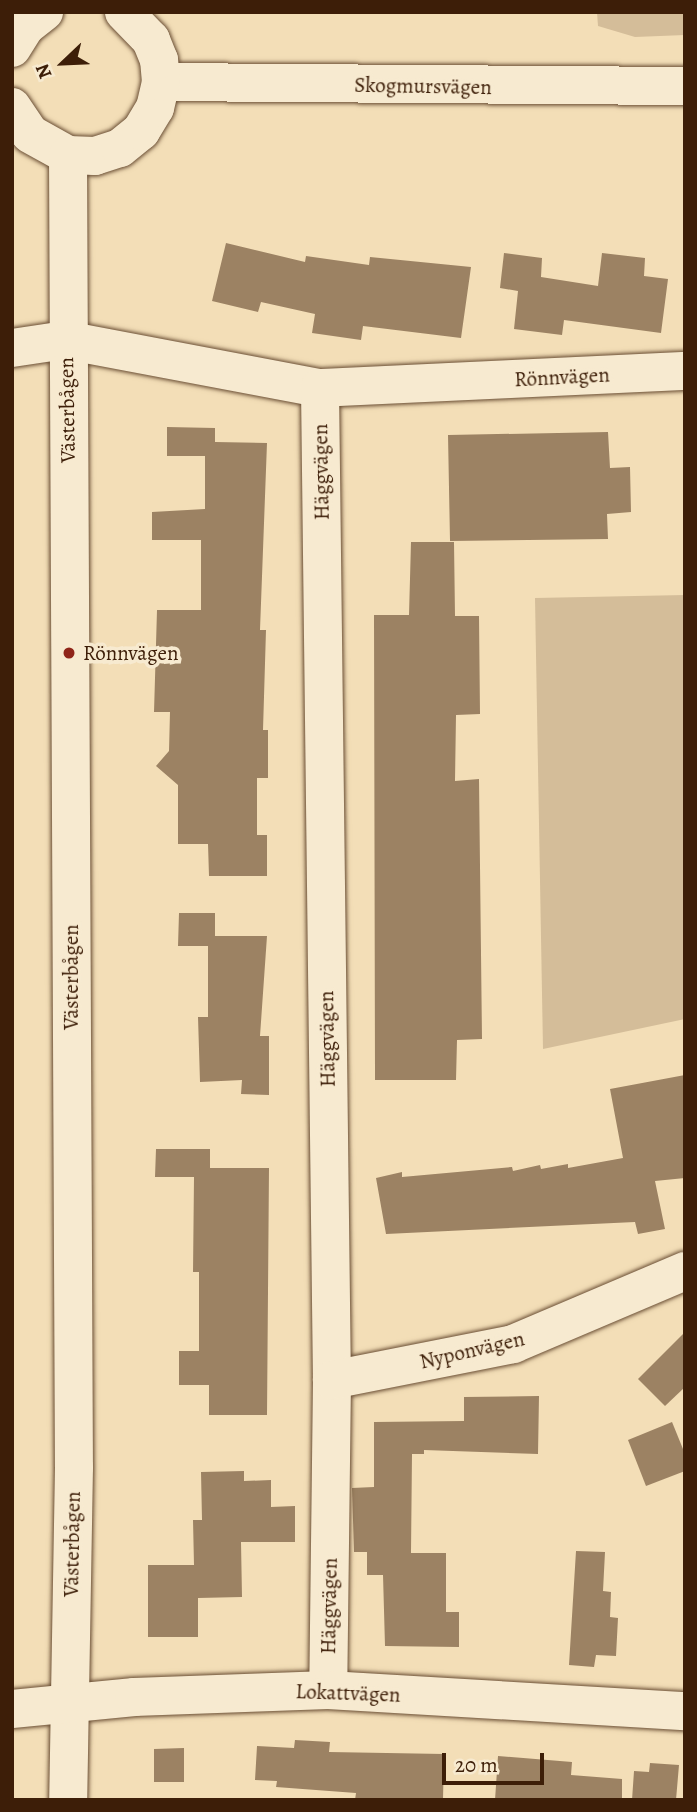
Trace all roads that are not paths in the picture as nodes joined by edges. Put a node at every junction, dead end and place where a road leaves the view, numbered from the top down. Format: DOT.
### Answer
graph roads {
  1 [pos="44,12"];
  2 [pos="124,12"];
  3 [pos="12,48"];
  4 [pos="161,82"];
  5 [pos="685,86"];
  6 [pos="12,107"];
  7 [pos="68,155"];
  8 [pos="65,340"];
  9 [pos="12,348"];
  10 [pos="685,371"];
  11 [pos="320,388"];
  12 [pos="685,1271"];
  13 [pos="332,1380"];
  14 [pos="328,1690"];
  15 [pos="68,1703"];
  16 [pos="12,1709"];
  17 [pos="685,1711"];
  18 [pos="68,1800"];
  1 -- 3 [label="street"];
  2 -- 4 [label="street"];
  4 -- 5 [label="street, Skogmursvägen"];
  4 -- 7 [label="street"];
  6 -- 7 [label="street"];
  7 -- 8 [label="street, Västerbågen"];
  8 -- 9 [label="street, Rönnvägen"];
  8 -- 11 [label="street, Rönnvägen"];
  8 -- 15 [label="street, Västerbågen"];
  10 -- 11 [label="street, Rönnvägen"];
  11 -- 13 [label="street, Häggvägen"];
  12 -- 13 [label="street, Nyponvägen"];
  13 -- 14 [label="street, Häggvägen"];
  14 -- 15 [label="street, Lokattvägen"];
  14 -- 17 [label="street, Lokattvägen"];
  15 -- 16 [label="street, Lokattvägen"];
  15 -- 18 [label="street, Västerbågen"];
}
